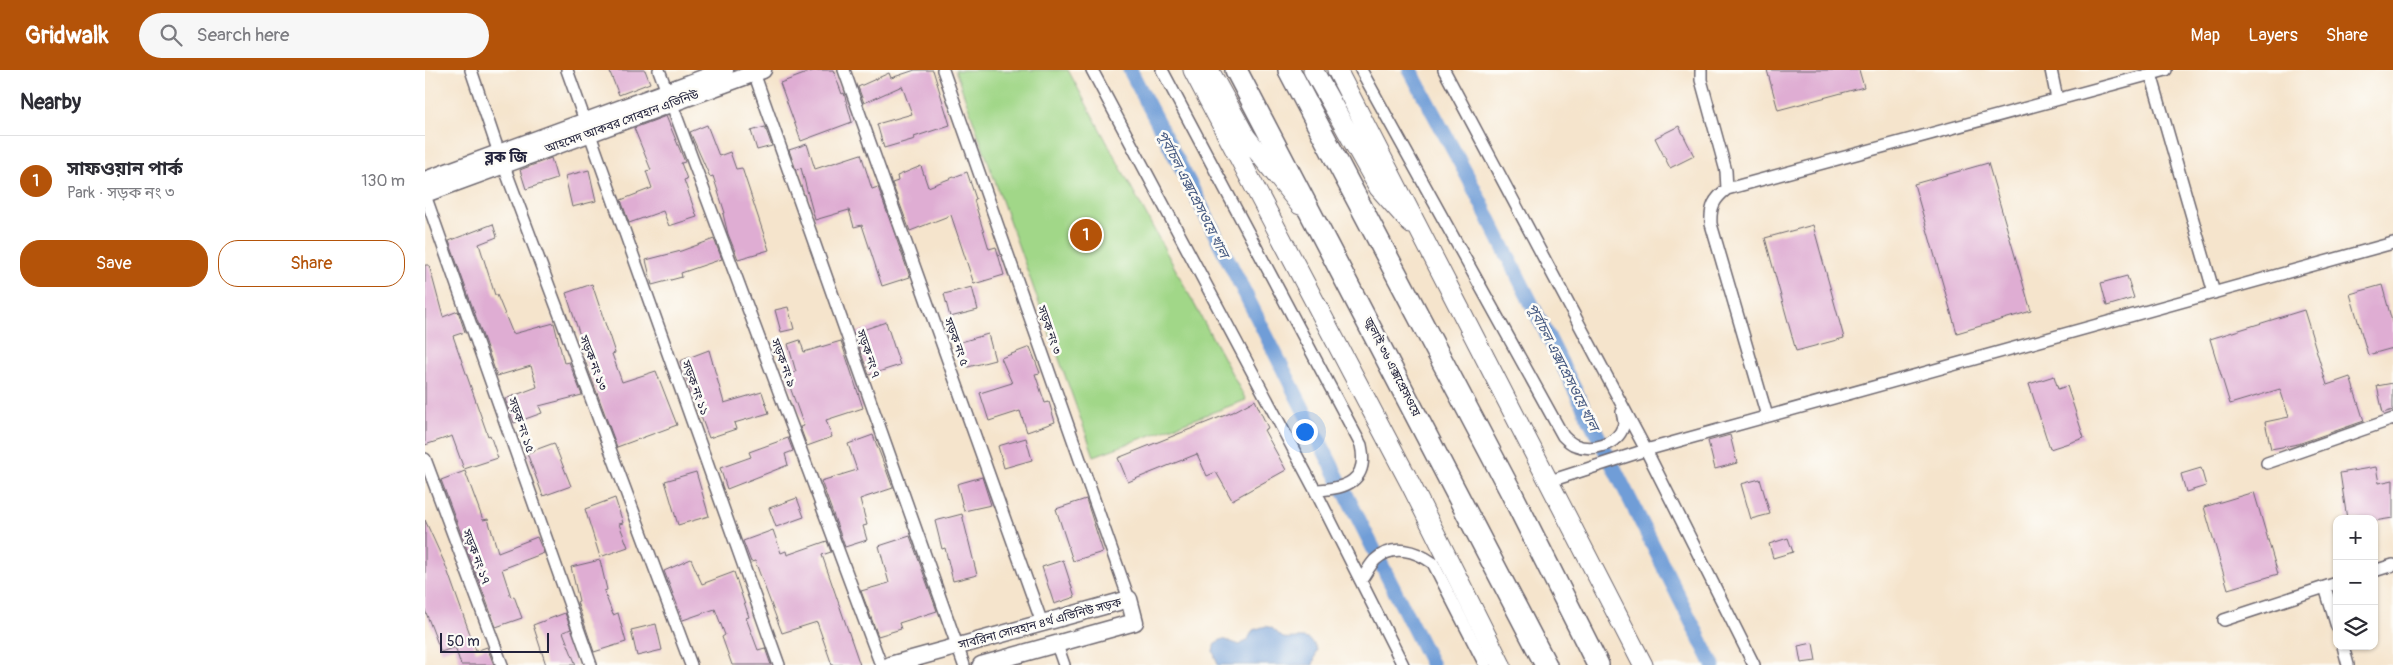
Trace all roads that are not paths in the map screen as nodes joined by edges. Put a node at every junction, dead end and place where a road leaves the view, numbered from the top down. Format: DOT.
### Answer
graph roads {
  1 [pos="471,70"];
  2 [pos="567,70"];
  3 [pos="659,70"];
  4 [pos="725,70"];
  5 [pos="844,70"];
  6 [pos="943,70"];
  7 [pos="1092,70"];
  8 [pos="1162,70"];
  9 [pos="1193,70"];
  10 [pos="1209,70"];
  11 [pos="1237,70"];
  12 [pos="1289,70"];
  13 [pos="1313,70"];
  14 [pos="1337,70"];
  15 [pos="1361,70"];
  16 [pos="1445,70"];
  17 [pos="1701,70"];
  18 [pos="2051,70"];
  19 [pos="2166,70"];
  20 [pos="757,71"];
  21 [pos="2151,74"];
  22 [pos="669,98"];
  23 [pos="2057,99"];
  24 [pos="588,127"];
  25 [pos="502,159"];
  26 [pos="425,180"];
  27 [pos="1727,189"];
  28 [pos="425,195"];
  29 [pos="1322,232"];
  30 [pos="1423,234"];
  31 [pos="2393,244"];
  32 [pos="2214,293"];
  33 [pos="1621,402"];
  34 [pos="1767,416"];
  35 [pos="2393,419"];
  36 [pos="1646,450"];
  37 [pos="425,459"];
  38 [pos="2267,462"];
  39 [pos="1550,482"];
  40 [pos="1315,490"];
  41 [pos="2393,565"];
  42 [pos="2378,570"];
  43 [pos="1361,580"];
  44 [pos="2333,584"];
  45 [pos="2325,587"];
  46 [pos="1129,599"];
  47 [pos="2333,613"];
  48 [pos="2223,620"];
  49 [pos="1042,623"];
  50 [pos="1053,646"];
  51 [pos="957,647"];
  52 [pos="2344,650"];
  53 [pos="502,665"];
  54 [pos="591,665"];
  55 [pos="691,665"];
  56 [pos="779,665"];
  57 [pos="881,665"];
  58 [pos="890,665"];
  59 [pos="964,665"];
  60 [pos="981,665"];
  61 [pos="1064,665"];
  62 [pos="1403,665"];
  63 [pos="1485,665"];
  64 [pos="1501,665"];
  65 [pos="1546,665"];
  66 [pos="1598,665"];
  67 [pos="1643,665"];
  68 [pos="1754,665"];
  69 [pos="2348,665"];
  1 -- 25 [label="street, সড়ক নং ১৩"];
  2 -- 24 [label="street, সড়ক নং ১১"];
  3 -- 22 [label="street, সড়ক নং ৯"];
  4 -- 22 [label="street, আহমেদ আকবর সোবহান এভিনিউ"];
  5 -- 49 [label="street, সড়ক নং ৫"];
  6 -- 46 [label="street, সড়ক নং ৩"];
  7 -- 40 [label="street"];
  8 -- 40 [label="street"];
  9 -- 64 [label="main road"];
  10 -- 29 [label="main road"];
  11 -- 29 [label="highway, জুলাই ৩৬ এক্সপ্রেসওয়ে"];
  12 -- 66 [label="highway"];
  13 -- 30 [label="main road"];
  14 -- 30 [label="main road"];
  15 -- 33 [label="street"];
  16 -- 33 [label="street"];
  17 -- 27 [label="street"];
  18 -- 23 [label="street"];
  19 -- 21 [label="street"];
  20 -- 22 [label="street, আহমেদ আকবর সোবহান এভিনিউ"];
  20 -- 51 [label="street, সড়ক নং ৭"];
  21 -- 23 [label="street"];
  21 -- 32 [label="street"];
  22 -- 24 [label="street, আহমেদ আকবর সোবহান এভিনিউ"];
  22 -- 57 [label="street, সড়ক নং ৯"];
  23 -- 27 [label="street"];
  24 -- 25 [label="street, আহমেদ আকবর সোবহান এভিনিউ"];
  24 -- 56 [label="street, সড়ক নং ১১"];
  25 -- 26 [label="street, আহমেদ আকবর সোবহান এভিনিউ"];
  25 -- 28 [label="street, আহমেদ আকবর সোবহান এভিনিউ"];
  25 -- 55 [label="street, সড়ক নং ১৩"];
  27 -- 34 [label="street"];
  28 -- 54 [label="street, সড়ক নং ১৫"];
  29 -- 65 [label="highway, জুলাই ৩৬ এক্সপ্রেসওয়ে"];
  30 -- 39 [label="main road"];
  31 -- 32 [label="street"];
  32 -- 34 [label="street"];
  33 -- 36 [label="street"];
  34 -- 36 [label="street"];
  35 -- 38 [label="street"];
  36 -- 39 [label="street"];
  36 -- 68 [label="street"];
  37 -- 53 [label="street, সড়ক নং ১৭"];
  39 -- 67 [label="main road"];
  40 -- 43 [label="street"];
  41 -- 42 [label="street"];
  43 -- 62 [label="street"];
  43 -- 63 [label="street"];
  44 -- 45 [label="street"];
  45 -- 47 [label="street"];
  45 -- 48 [label="street"];
  46 -- 49 [label="street, সাবরিনা সোবহান ৪র্থ এভিনিউ সড়ক"];
  46 -- 50 [label="street, সাবরিনা সোবহান ৪র্থ এভিনিউ সড়ক"];
  49 -- 50 [label="street"];
  49 -- 51 [label="street, সাবরিনা সোবহান ৪র্থ এভিনিউ সড়ক"];
  50 -- 60 [label="street, সাবরিনা সোবহান ৪র্থ এভিনিউ সড়ক"];
  50 -- 61 [label="street"];
  51 -- 58 [label="street, সাবরিনা সোবহান ৪র্থ এভিনিউ সড়ক"];
  51 -- 59 [label="street, সড়ক নং ৭"];
  52 -- 69 [label="street"];
}
